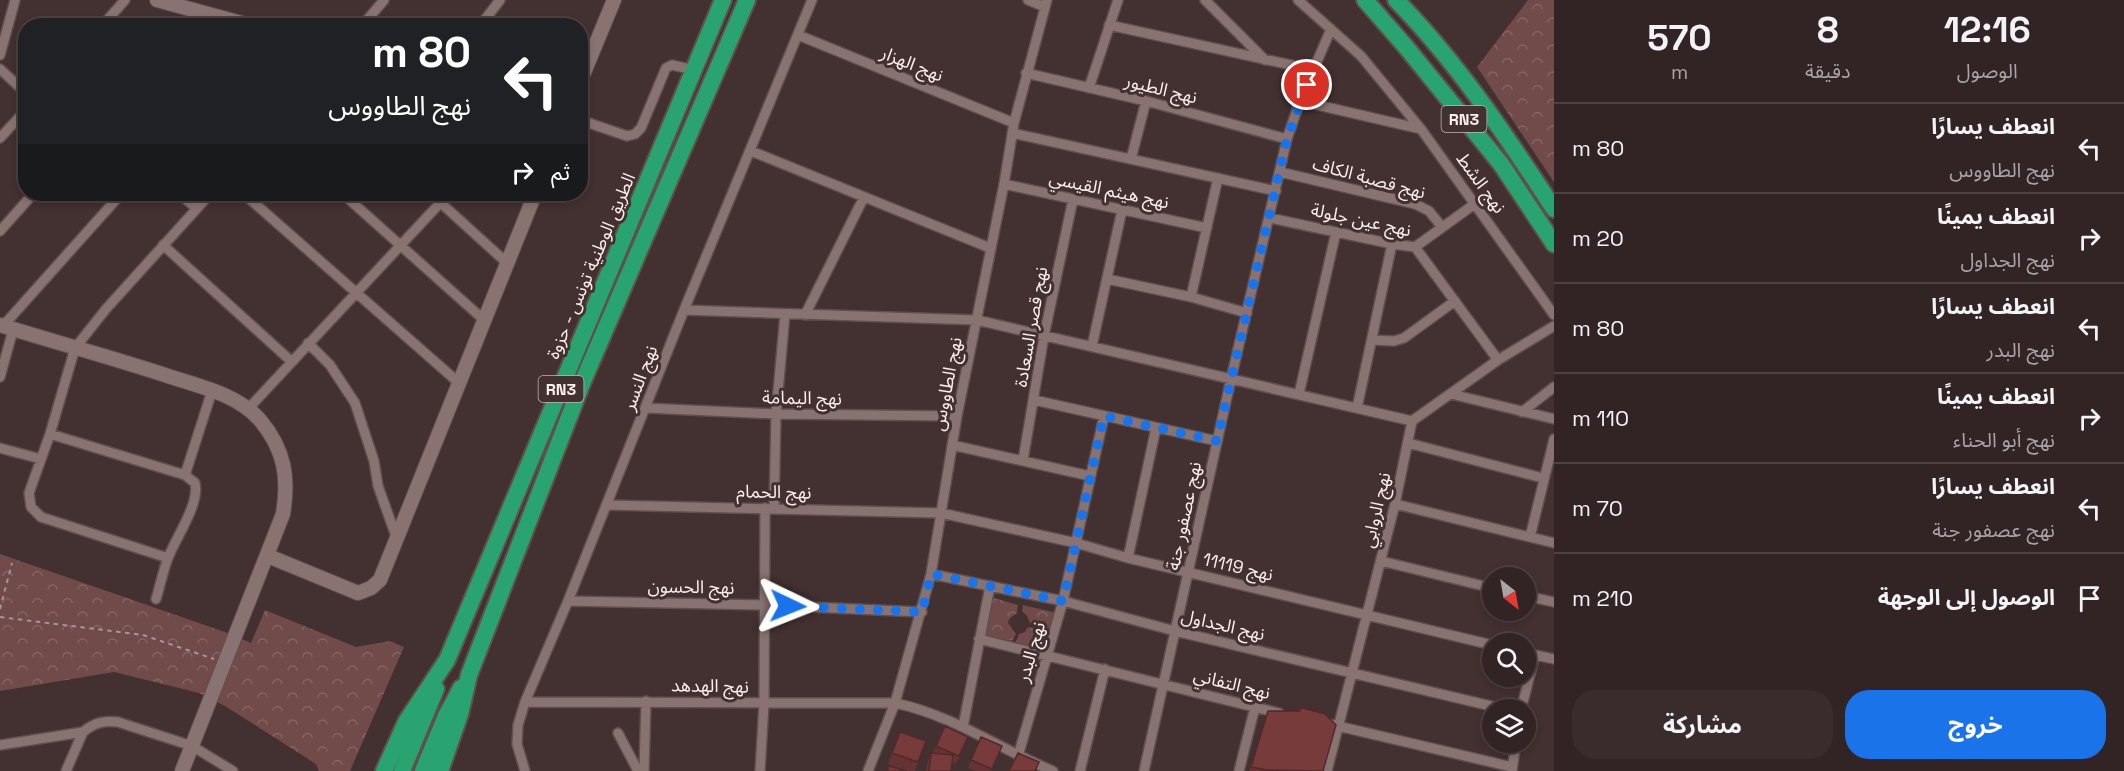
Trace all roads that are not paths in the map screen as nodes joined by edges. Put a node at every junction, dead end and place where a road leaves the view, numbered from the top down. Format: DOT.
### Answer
graph roads {
  1 [pos="15,0"];
  2 [pos="125,0"];
  3 [pos="157,0"];
  4 [pos="384,0"];
  5 [pos="500,0"];
  6 [pos="614,0"];
  7 [pos="723,0"];
  8 [pos="747,0"];
  9 [pos="812,0"];
  10 [pos="1028,0"];
  11 [pos="1118,0"];
  12 [pos="1205,0"];
  13 [pos="1298,0"];
  14 [pos="1365,0"];
  15 [pos="1396,0"];
  16 [pos="1046,2"];
  17 [pos="199,11"];
  18 [pos="109,18"];
  19 [pos="193,18"];
  20 [pos="224,18"];
  21 [pos="369,18"];
  22 [pos="486,18"];
  23 [pos="1109,25"];
  24 [pos="1331,29"];
  25 [pos="798,35"];
  26 [pos="0,55"];
  27 [pos="1265,60"];
  28 [pos="588,63"];
  29 [pos="0,69"];
  30 [pos="694,70"];
  31 [pos="1314,70"];
  32 [pos="1026,73"];
  33 [pos="18,86"];
  34 [pos="1089,88"];
  35 [pos="1146,101"];
  36 [pos="1300,101"];
  37 [pos="17,119"];
  38 [pos="588,123"];
  39 [pos="1014,123"];
  40 [pos="1421,129"];
  41 [pos="1012,133"];
  42 [pos="0,138"];
  43 [pos="1287,139"];
  44 [pos="751,151"];
  45 [pos="1131,159"];
  46 [pos="1280,172"];
  47 [pos="1218,178"];
  48 [pos="1004,184"];
  49 [pos="1276,191"];
  50 [pos="864,197"];
  51 [pos="1073,199"];
  52 [pos="27,201"];
  53 [pos="115,201"];
  54 [pos="188,201"];
  55 [pos="203,201"];
  56 [pos="252,201"];
  57 [pos="351,201"];
  58 [pos="531,201"];
  59 [pos="441,202"];
  60 [pos="1476,203"];
  61 [pos="196,208"];
  62 [pos="1554,209"];
  63 [pos="1122,210"];
  64 [pos="1270,218"];
  65 [pos="1442,227"];
  66 [pos="1207,228"];
  67 [pos="0,231"];
  68 [pos="1336,232"];
  69 [pos="1392,244"];
  70 [pos="1554,244"];
  71 [pos="163,245"];
  72 [pos="400,246"];
  73 [pos="1415,247"];
  74 [pos="990,248"];
  75 [pos="507,262"];
  76 [pos="1107,279"];
  77 [pos="356,292"];
  78 [pos="1191,297"];
  79 [pos="1455,301"];
  80 [pos="684,310"];
  81 [pos="1247,313"];
  82 [pos="784,314"];
  83 [pos="805,315"];
  84 [pos="1554,315"];
  85 [pos="484,320"];
  86 [pos="977,320"];
  87 [pos="1554,326"];
  88 [pos="5,327"];
  89 [pos="1044,336"];
  90 [pos="1372,340"];
  91 [pos="308,343"];
  92 [pos="1092,346"];
  93 [pos="75,348"];
  94 [pos="1498,360"];
  95 [pos="291,361"];
  96 [pos="0,377"];
  97 [pos="1231,379"];
  98 [pos="459,383"];
  99 [pos="1554,387"];
  100 [pos="212,391"];
  101 [pos="1299,394"];
  102 [pos="1451,394"];
  103 [pos="1034,400"];
  104 [pos="646,408"];
  105 [pos="1358,408"];
  106 [pos="248,409"];
  107 [pos="1522,412"];
  108 [pos="776,414"];
  109 [pos="957,416"];
  110 [pos="1104,416"];
  111 [pos="1554,419"];
  112 [pos="1412,421"];
  113 [pos="1156,428"];
  114 [pos="50,434"];
  115 [pos="1554,439"];
  116 [pos="1217,441"];
  117 [pos="1408,443"];
  118 [pos="952,445"];
  119 [pos="0,448"];
  120 [pos="41,459"];
  121 [pos="1023,460"];
  122 [pos="185,476"];
  123 [pos="1090,476"];
  124 [pos="1544,478"];
  125 [pos="1395,504"];
  126 [pos="606,505"];
  127 [pos="770,508"];
  128 [pos="941,513"];
  129 [pos="1530,537"];
  130 [pos="397,539"];
  131 [pos="1076,543"];
  132 [pos="1554,543"];
  133 [pos="268,556"];
  134 [pos="168,558"];
  135 [pos="1128,558"];
  136 [pos="1381,561"];
  137 [pos="1188,572"];
  138 [pos="931,574"];
  139 [pos="990,586"];
  140 [pos="1482,586"];
  141 [pos="1536,598"];
  142 [pos="156,599"];
  143 [pos="568,601"];
  144 [pos="1063,601"];
  145 [pos="1554,602"];
  146 [pos="765,606"];
  147 [pos="922,612"];
  148 [pos="1367,614"];
  149 [pos="1176,631"];
  150 [pos="979,639"];
  151 [pos="1482,643"];
  152 [pos="1536,655"];
  153 [pos="1048,656"];
  154 [pos="1554,659"];
  155 [pos="447,660"];
  156 [pos="1105,669"];
  157 [pos="1353,673"];
  158 [pos="469,675"];
  159 [pos="1164,684"];
  160 [pos="646,701"];
  161 [pos="525,702"];
  162 [pos="895,703"];
  163 [pos="764,704"];
  164 [pos="1482,704"];
  165 [pos="1255,707"];
  166 [pos="1286,714"];
  167 [pos="1317,722"];
  168 [pos="1337,726"];
  169 [pos="963,727"];
  170 [pos="83,732"];
  171 [pos="618,733"];
  172 [pos="0,745"];
  173 [pos="192,746"];
  174 [pos="1514,753"];
  175 [pos="1018,756"];
  176 [pos="1512,769"];
  177 [pos="1049,770"];
  178 [pos="66,771"];
  179 [pos="182,771"];
  180 [pos="233,771"];
  181 [pos="384,771"];
  182 [pos="402,771"];
  183 [pos="423,771"];
  184 [pos="440,771"];
  185 [pos="525,771"];
  186 [pos="638,771"];
  187 [pos="644,771"];
  188 [pos="760,771"];
  189 [pos="868,771"];
  190 [pos="1080,771"];
  191 [pos="1144,771"];
  192 [pos="1239,771"];
  193 [pos="1328,771"];
  1 -- 26 [label="street"];
  2 -- 18 [label="street"];
  3 -- 17 [label="street"];
  4 -- 21 [label="street"];
  5 -- 22 [label="street"];
  6 -- 28 [label="street"];
  7 -- 30 [label="highway, الطريق الوطنية تونس - حزوة / RN3"];
  8 -- 158 [label="highway, الطريق الوطنية تونس - حزوة / RN3"];
  9 -- 25 [label="street, نهج النسر"];
  10 -- 16 [label="street"];
  11 -- 23 [label="street"];
  12 -- 27 [label="street"];
  13 -- 24 [label="street, نهج الشط"];
  14 -- 70 [label="highway, RN3"];
  15 -- 62 [label="highway, RN3"];
  16 -- 32 [label="street, نهج الطاووس"];
  17 -- 19 [label="street"];
  17 -- 20 [label="street"];
  23 -- 27 [label="street"];
  23 -- 34 [label="street"];
  24 -- 31 [label="street, نهج عصفور جنة"];
  24 -- 40 [label="street, نهج الشط"];
  25 -- 39 [label="street, نهج الهزار"];
  25 -- 44 [label="street, نهج النسر"];
  27 -- 31 [label="street"];
  29 -- 33 [label="street"];
  30 -- 38 [label="street"];
  30 -- 155 [label="highway, الطريق الوطنية تونس - حزوة / RN3"];
  31 -- 36 [label="street, نهج عصفور جنة"];
  32 -- 34 [label="street, نهج الطيور"];
  32 -- 39 [label="street, نهج الطاووس"];
  34 -- 35 [label="street, نهج الطيور"];
  35 -- 43 [label="street, نهج الطيور"];
  35 -- 45 [label="street"];
  36 -- 40 [label="street"];
  36 -- 43 [label="street, نهج عصفور جنة"];
  37 -- 42 [label="street"];
  39 -- 41 [label="street, نهج الطاووس"];
  40 -- 60 [label="street, نهج الشط"];
  41 -- 45 [label="street"];
  41 -- 48 [label="street, نهج الطاووس"];
  43 -- 46 [label="street, نهج عصفور جنة"];
  44 -- 50 [label="street"];
  44 -- 80 [label="street, نهج النسر"];
  45 -- 47 [label="street"];
  46 -- 49 [label="street, نهج عصفور جنة"];
  46 -- 65 [label="street, نهج قصبة الكاف"];
  47 -- 49 [label="street"];
  47 -- 66 [label="street"];
  48 -- 51 [label="street, نهج هيثم القيسي"];
  48 -- 74 [label="street, نهج الطاووس"];
  49 -- 64 [label="street, نهج عصفور جنة"];
  50 -- 74 [label="street"];
  50 -- 83 [label="street"];
  51 -- 63 [label="street, نهج هيثم القيسي"];
  51 -- 89 [label="street, نهج قصر السعادة"];
  52 -- 67 [label="street"];
  53 -- 88 [label="street"];
  54 -- 61 [label="street"];
  55 -- 61 [label="street"];
  56 -- 77 [label="street"];
  57 -- 72 [label="street"];
  58 -- 75 [label="street"];
  59 -- 72 [label="street"];
  59 -- 75 [label="street"];
  60 -- 65 [label="street"];
  60 -- 84 [label="street, نهج الشط"];
  61 -- 71 [label="street"];
  63 -- 66 [label="street, نهج هيثم القيسي"];
  63 -- 76 [label="street"];
  64 -- 68 [label="street, نهج عين جلولة"];
  64 -- 81 [label="street, نهج عصفور جنة"];
  65 -- 73 [label="street"];
  66 -- 78 [label="street"];
  68 -- 69 [label="street, نهج عين جلولة"];
  68 -- 101 [label="street"];
  69 -- 73 [label="street, نهج عين جلولة"];
  69 -- 90 [label="street"];
  71 -- 93 [label="street"];
  71 -- 95 [label="street"];
  72 -- 77 [label="street"];
  72 -- 85 [label="street"];
  73 -- 79 [label="street, نهج عين جلولة"];
  74 -- 86 [label="street, نهج الطاووس"];
  75 -- 85 [label="street"];
  76 -- 78 [label="street"];
  76 -- 92 [label="street"];
  77 -- 91 [label="street"];
  77 -- 98 [label="street"];
  78 -- 81 [label="street"];
  79 -- 90 [label="street"];
  79 -- 94 [label="street, نهج عين جلولة"];
  80 -- 82 [label="street"];
  80 -- 104 [label="street, نهج النسر"];
  81 -- 97 [label="street, نهج عصفور جنة"];
  82 -- 83 [label="street"];
  82 -- 108 [label="street"];
  83 -- 86 [label="street"];
  85 -- 98 [label="street"];
  86 -- 89 [label="street"];
  86 -- 109 [label="street, نهج الطاووس"];
  87 -- 94 [label="street"];
  88 -- 93 [label="street"];
  88 -- 96 [label="street"];
  89 -- 92 [label="street"];
  89 -- 103 [label="street, نهج قصر السعادة"];
  90 -- 105 [label="street"];
  91 -- 95 [label="street"];
  91 -- 130 [label="street"];
  92 -- 97 [label="street"];
  93 -- 100 [label="street"];
  93 -- 114 [label="street"];
  94 -- 102 [label="street"];
  95 -- 106 [label="street"];
  97 -- 101 [label="street"];
  97 -- 116 [label="street, نهج عصفور جنة"];
  98 -- 130 [label="street"];
  99 -- 107 [label="street"];
  100 -- 106 [label="street"];
  100 -- 122 [label="street"];
  101 -- 105 [label="street"];
  102 -- 107 [label="street"];
  102 -- 112 [label="street"];
  103 -- 110 [label="street"];
  103 -- 121 [label="street, نهج قصر السعادة"];
  104 -- 108 [label="street, نهج اليمامة"];
  104 -- 126 [label="street, نهج النسر"];
  105 -- 112 [label="street"];
  106 -- 133 [label="street"];
  107 -- 111 [label="street"];
  108 -- 109 [label="street, نهج اليمامة"];
  108 -- 127 [label="street"];
  109 -- 118 [label="street, نهج الطاووس"];
  110 -- 113 [label="street"];
  110 -- 123 [label="street, نهج البدر"];
  112 -- 117 [label="street, نهج الروابي"];
  113 -- 116 [label="street"];
  113 -- 135 [label="street"];
  114 -- 120 [label="street"];
  114 -- 122 [label="street"];
  115 -- 124 [label="street"];
  116 -- 137 [label="street, نهج عصفور جنة"];
  117 -- 124 [label="street"];
  117 -- 125 [label="street, نهج الروابي"];
  118 -- 121 [label="street"];
  118 -- 128 [label="street, نهج الطاووس"];
  119 -- 120 [label="street"];
  120 -- 134 [label="street"];
  121 -- 123 [label="street"];
  122 -- 134 [label="street"];
  123 -- 131 [label="street, نهج البدر"];
  124 -- 129 [label="street"];
  125 -- 129 [label="street"];
  125 -- 136 [label="street, نهج الروابي"];
  126 -- 127 [label="street, نهج الحمام"];
  126 -- 143 [label="street, نهج النسر"];
  127 -- 128 [label="street, نهج الحمام"];
  127 -- 146 [label="street"];
  128 -- 131 [label="street, نهج 11119"];
  128 -- 138 [label="street, نهج الطاووس"];
  129 -- 132 [label="street"];
  130 -- 133 [label="street"];
  131 -- 135 [label="street, نهج 11119"];
  131 -- 144 [label="street, نهج البدر"];
  133 -- 173 [label="street"];
  134 -- 142 [label="street"];
  135 -- 137 [label="street, نهج 11119"];
  136 -- 140 [label="street"];
  136 -- 148 [label="street, نهج الروابي"];
  137 -- 148 [label="street, نهج 11119"];
  137 -- 149 [label="street, نهج عصفور جنة"];
  138 -- 139 [label="street, نهج الجداول"];
  138 -- 147 [label="street, نهج الطاووس"];
  139 -- 144 [label="street, نهج الجداول"];
  139 -- 150 [label="street"];
  141 -- 145 [label="street"];
  143 -- 146 [label="street, نهج الحسون"];
  143 -- 161 [label="street, نهج النسر"];
  144 -- 149 [label="street, نهج الجداول"];
  144 -- 153 [label="street, نهج البدر"];
  146 -- 147 [label="street, نهج الحسون"];
  146 -- 163 [label="street"];
  147 -- 162 [label="street, نهج الطاووس"];
  148 -- 151 [label="street, نهج 11119"];
  148 -- 157 [label="street, نهج الروابي"];
  149 -- 157 [label="street, نهج الجداول"];
  149 -- 159 [label="street, نهج عصفور جنة"];
  150 -- 153 [label="street, نهج التفاني"];
  150 -- 169 [label="street"];
  152 -- 154 [label="street"];
  153 -- 156 [label="street, نهج التفاني"];
  153 -- 175 [label="street, نهج البدر"];
  155 -- 181 [label="highway, الطريق الوطنية تونس - حزوة / RN3"];
  155 -- 182 [label="highway"];
  156 -- 159 [label="street, نهج التفاني"];
  156 -- 190 [label="street"];
  157 -- 164 [label="street, نهج الجداول"];
  157 -- 168 [label="street, نهج الروابي"];
  158 -- 183 [label="highway"];
  158 -- 184 [label="highway, الطريق الوطنية تونس - حزوة / RN3"];
  159 -- 165 [label="street, نهج التفاني"];
  159 -- 191 [label="street, نهج عصفور جنة"];
  160 -- 161 [label="street, نهج الهدهد"];
  160 -- 163 [label="street, نهج الهدهد"];
  160 -- 187 [label="street"];
  161 -- 185 [label="street, نهج النسر"];
  162 -- 163 [label="street, نهج الهدهد"];
  162 -- 169 [label="street, نهج الهدهد"];
  162 -- 189 [label="street, نهج الطاووس"];
  163 -- 188 [label="street"];
  165 -- 166 [label="street, نهج التفاني"];
  165 -- 192 [label="street"];
  167 -- 168 [label="street"];
  168 -- 176 [label="street"];
  168 -- 193 [label="street, نهج الروابي"];
  169 -- 175 [label="street, نهج الهدهد"];
  170 -- 172 [label="street"];
  170 -- 173 [label="street"];
  170 -- 178 [label="street"];
  171 -- 186 [label="street"];
  173 -- 179 [label="street"];
  173 -- 180 [label="street"];
  174 -- 176 [label="street"];
  175 -- 177 [label="street, نهج الهدهد"];
}
